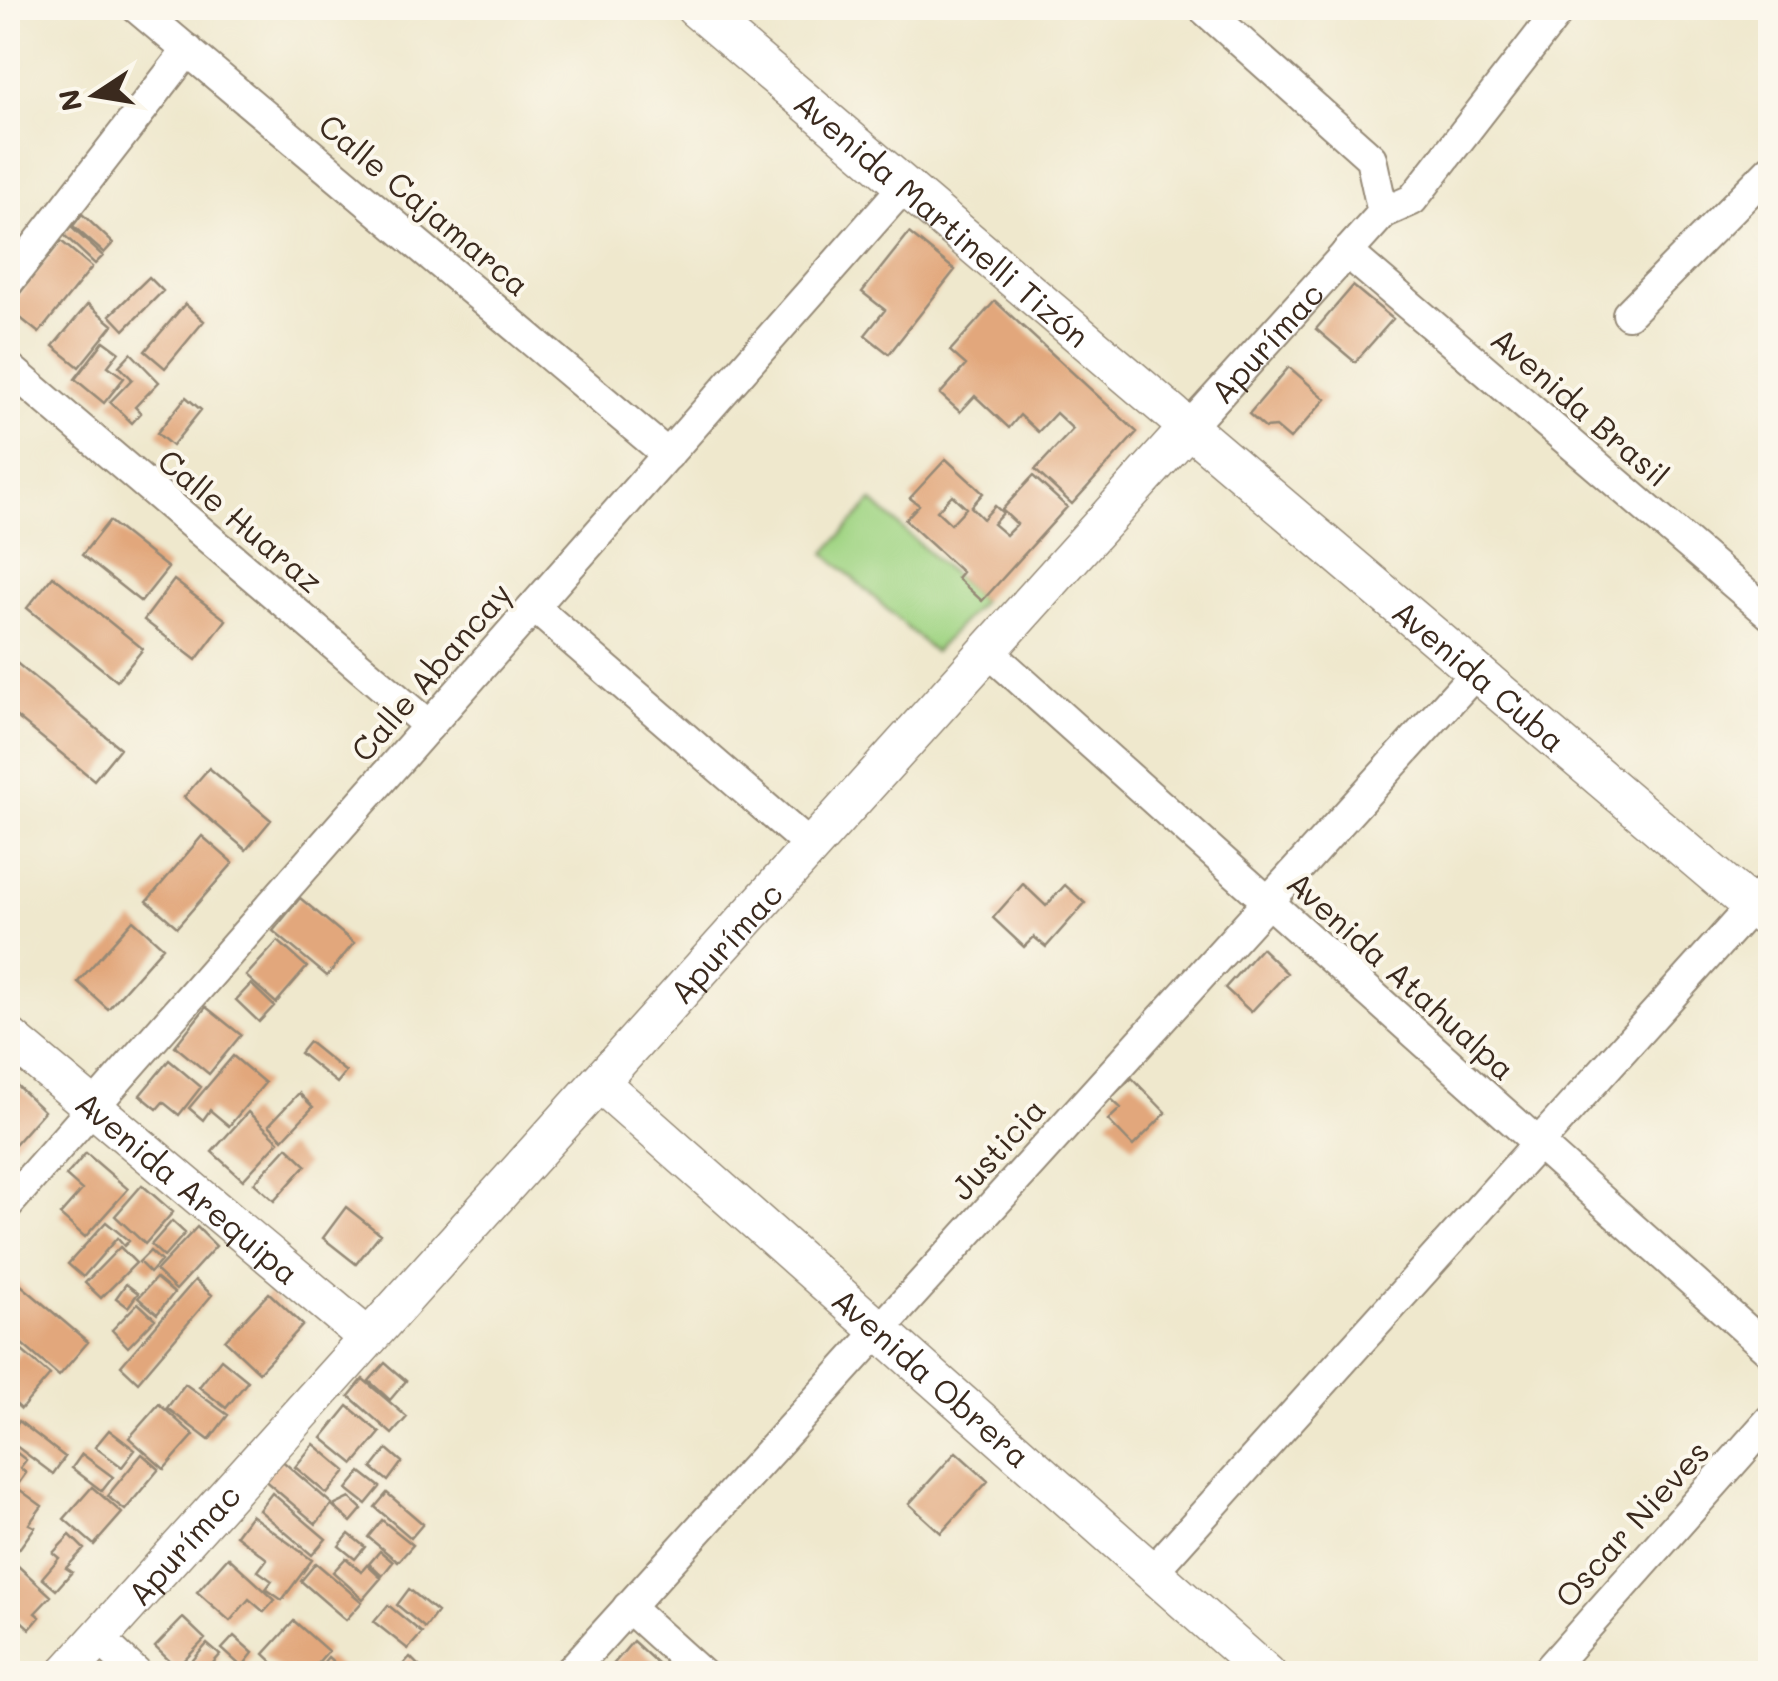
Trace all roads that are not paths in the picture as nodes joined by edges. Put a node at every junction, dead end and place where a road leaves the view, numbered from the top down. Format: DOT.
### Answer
graph roads {
  1 [pos="137,8"];
  2 [pos="696,8"];
  3 [pos="1203,8"];
  4 [pos="1562,8"];
  5 [pos="188,50"];
  6 [pos="1770,170"];
  7 [pos="906,184"];
  8 [pos="1383,213"];
  9 [pos="1347,252"];
  10 [pos="8,282"];
  11 [pos="1628,314"];
  12 [pos="8,367"];
  13 [pos="1191,425"];
  14 [pos="668,455"];
  15 [pos="534,607"];
  16 [pos="1770,614"];
  17 [pos="988,651"];
  18 [pos="1478,670"];
  19 [pos="429,726"];
  20 [pos="811,846"];
  21 [pos="1268,902"];
  22 [pos="1764,904"];
  23 [pos="8,1036"];
  24 [pos="599,1082"];
  25 [pos="93,1108"];
  26 [pos="1538,1144"];
  27 [pos="8,1204"];
  28 [pos="880,1330"];
  29 [pos="368,1338"];
  30 [pos="1770,1351"];
  31 [pos="1770,1420"];
  32 [pos="1152,1572"];
  33 [pos="628,1608"];
  34 [pos="98,1638"];
  35 [pos="66,1674"];
  36 [pos="136,1674"];
  37 [pos="568,1674"];
  38 [pos="702,1674"];
  39 [pos="1267,1674"];
  40 [pos="1545,1674"];
  1 -- 5 [label="street, Calle Cajamarca"];
  2 -- 7 [label="street, Avenida Martinelli Tizón"];
  3 -- 8 [label="street"];
  4 -- 8 [label="street, Apurímac"];
  5 -- 10 [label="street"];
  5 -- 14 [label="street, Calle Cajamarca"];
  6 -- 11 [label="street"];
  7 -- 13 [label="street, Avenida Martinelli Tizón"];
  7 -- 14 [label="street, Calle Abancay"];
  8 -- 9 [label="street, Apurímac"];
  9 -- 13 [label="street, Apurímac"];
  9 -- 16 [label="street, Avenida Brasil"];
  12 -- 19 [label="street, Calle Huaraz"];
  13 -- 17 [label="street, Apurímac"];
  13 -- 18 [label="street, Avenida Cuba"];
  14 -- 15 [label="street, Calle Abancay"];
  15 -- 19 [label="street, Calle Abancay"];
  15 -- 20 [label="street"];
  17 -- 20 [label="street, Apurímac"];
  17 -- 21 [label="street, Avenida Atahualpa"];
  18 -- 21 [label="street, Justicia"];
  18 -- 22 [label="street, Avenida Cuba"];
  19 -- 25 [label="street, Calle Abancay"];
  20 -- 24 [label="street, Apurímac"];
  21 -- 26 [label="street, Avenida Atahualpa"];
  21 -- 28 [label="street, Justicia"];
  22 -- 26 [label="street"];
  23 -- 25 [label="street, Avenida Arequipa"];
  24 -- 28 [label="street, Avenida Obrera"];
  24 -- 29 [label="street, Apurímac"];
  25 -- 27 [label="street, Calle Abancay"];
  25 -- 29 [label="street, Avenida Arequipa"];
  26 -- 30 [label="street, Avenida Atahualpa"];
  26 -- 32 [label="street"];
  28 -- 32 [label="street, Avenida Obrera"];
  28 -- 33 [label="street, Justicia"];
  29 -- 34 [label="street, Apurímac"];
  31 -- 40 [label="street, Oscar Nieves"];
  32 -- 39 [label="street, Avenida Obrera"];
  33 -- 37 [label="street, Justicia"];
  33 -- 38 [label="street"];
  34 -- 35 [label="street, Apurímac"];
  34 -- 36 [label="street"];
}
